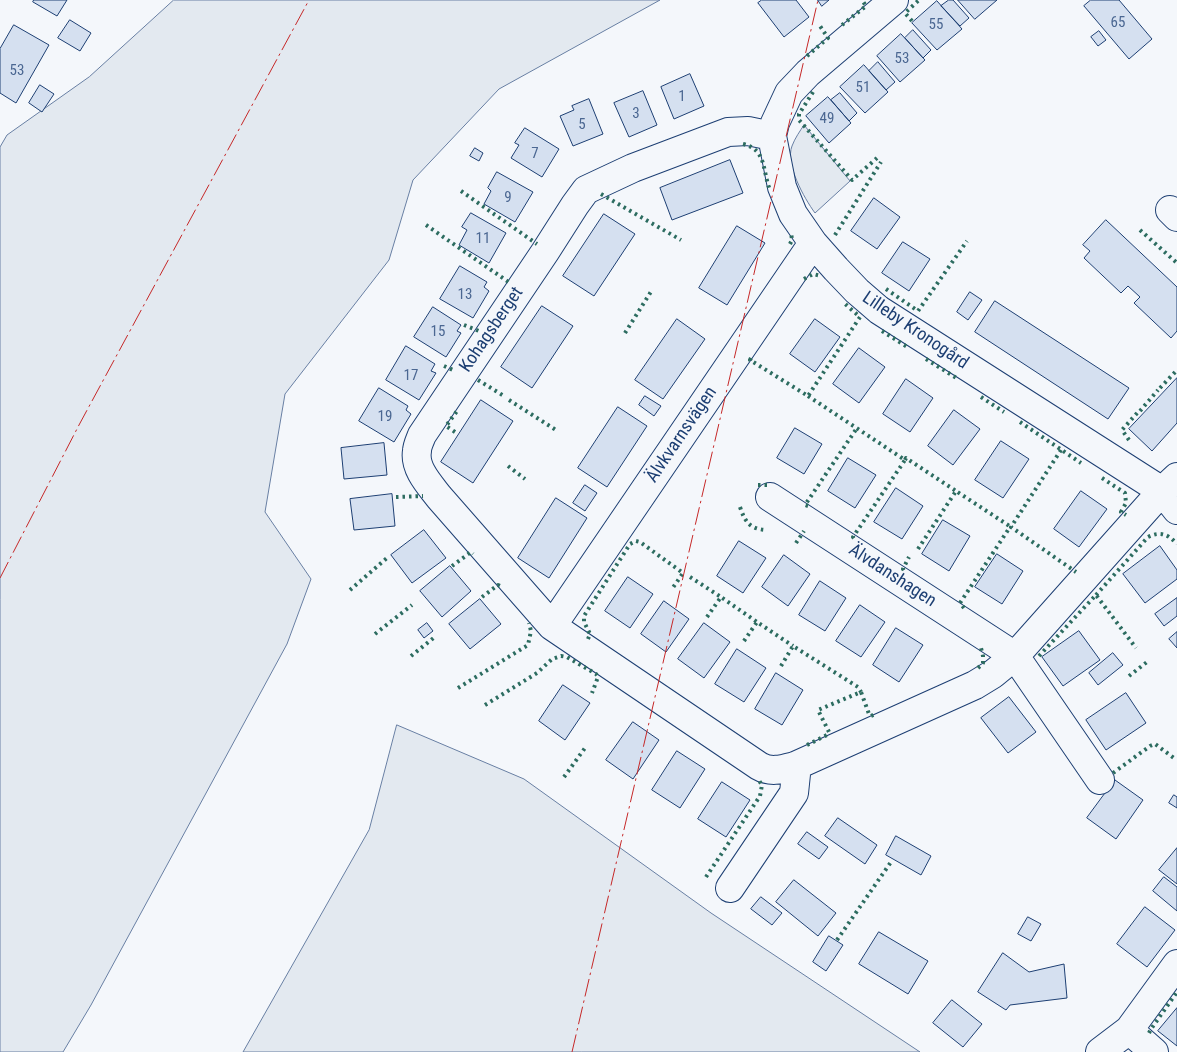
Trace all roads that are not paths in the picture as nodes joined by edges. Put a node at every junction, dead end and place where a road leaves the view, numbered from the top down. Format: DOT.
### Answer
graph roads {
  1 [pos="894,0"];
  2 [pos="772,136"];
  3 [pos="813,243"];
  4 [pos="1172,492"];
  5 [pos="770,497"];
  6 [pos="552,626"];
  7 [pos="1015,656"];
  8 [pos="795,766"];
  9 [pos="1100,780"];
  10 [pos="730,888"];
  11 [pos="1177,964"];
  12 [pos="1129,1030"];
  13 [pos="1100,1052"];
  14 [pos="1154,1052"];
  1 -- 2 [label="street, Lilleby Kronogård"];
  2 -- 3 [label="street, Lilleby Kronogård"];
  2 -- 6 [label="street, Kohagsberget"];
  3 -- 4 [label="street, Lilleby Kronogård"];
  3 -- 6 [label="street, Älvkvarnsvägen"];
  4 -- 7 [label="street"];
  5 -- 7 [label="street, Älvdanshagen"];
  6 -- 8 [label="street"];
  7 -- 8 [label="street"];
  7 -- 9 [label="street, Älvdanshagen"];
  8 -- 10 [label="street"];
  11 -- 12 [label="street"];
  12 -- 13 [label="street"];
  12 -- 14 [label="street"];
}
